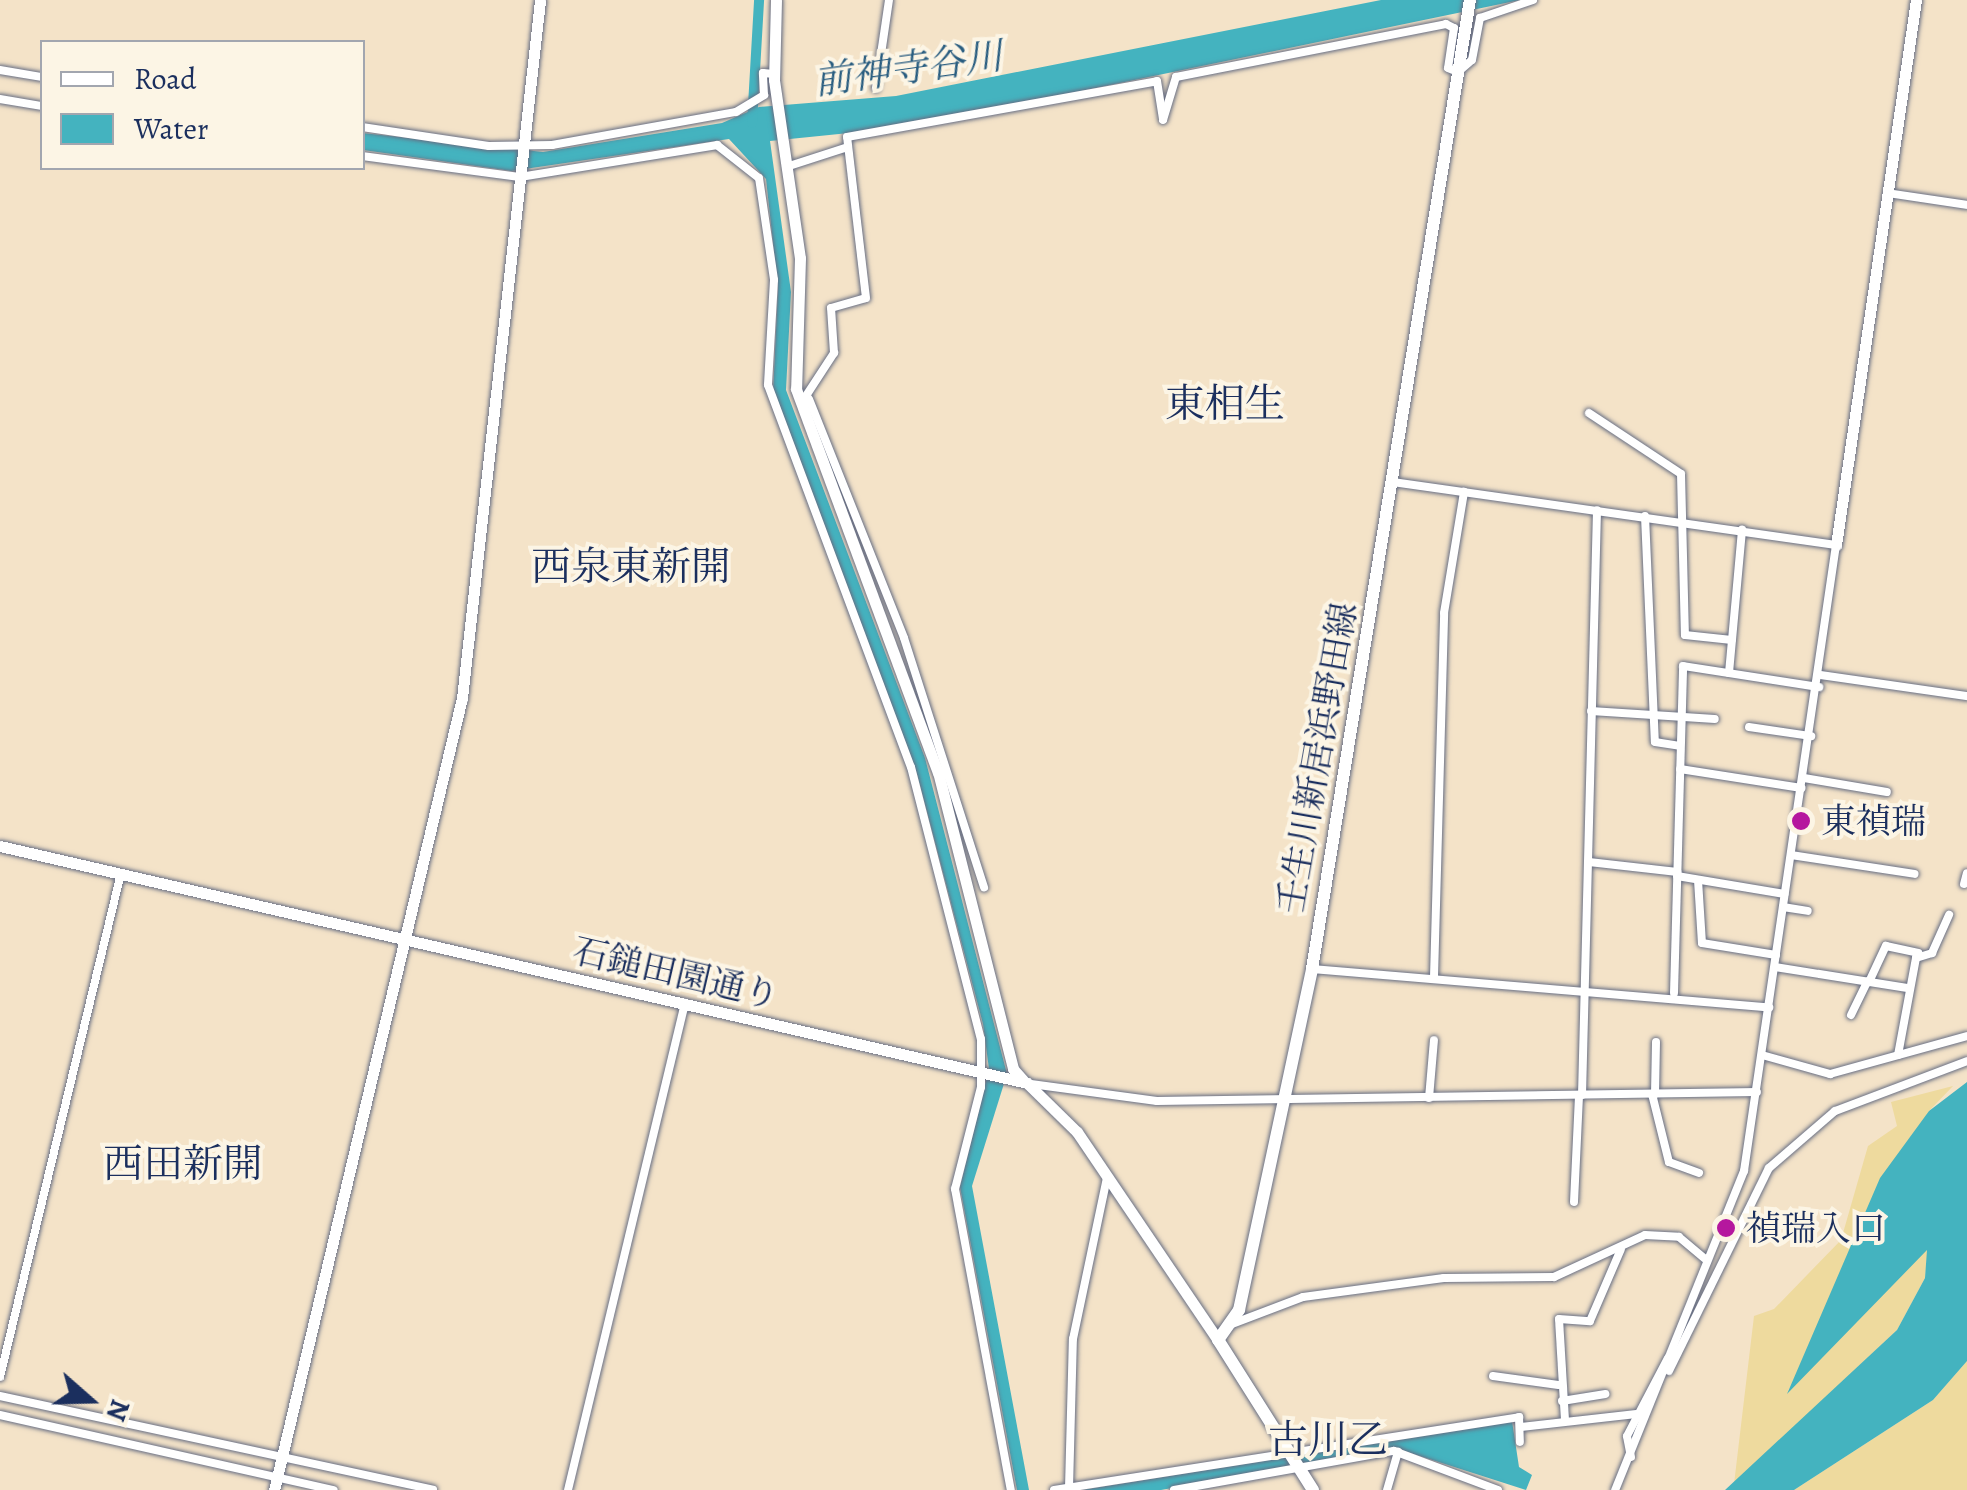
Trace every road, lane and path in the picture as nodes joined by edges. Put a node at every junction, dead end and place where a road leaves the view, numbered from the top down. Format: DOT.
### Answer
graph roads {
  1 [pos="540,0"];
  2 [pos="776,0"];
  3 [pos="889,0"];
  4 [pos="1470,0"];
  5 [pos="1533,0"];
  6 [pos="1916,0"];
  7 [pos="0,70"];
  8 [pos="1458,72"];
  9 [pos="774,74"];
  10 [pos="40,76"];
  11 [pos="876,88"];
  12 [pos="0,99"];
  13 [pos="40,106"];
  14 [pos="365,127"];
  15 [pos="523,147"];
  16 [pos="848,147"];
  17 [pos="365,156"];
  18 [pos="785,167"];
  19 [pos="520,174"];
  20 [pos="1886,192"];
  21 [pos="1967,204"];
  22 [pos="805,401"];
  23 [pos="1589,413"];
  24 [pos="1393,482"];
  25 [pos="1464,492"];
  26 [pos="1596,510"];
  27 [pos="1645,516"];
  28 [pos="1687,521"];
  29 [pos="1742,530"];
  30 [pos="1836,544"];
  31 [pos="1732,640"];
  32 [pos="1730,672"];
  33 [pos="1822,675"];
  34 [pos="1819,687"];
  35 [pos="1967,696"];
  36 [pos="1592,710"];
  37 [pos="1652,712"];
  38 [pos="1681,715"];
  39 [pos="1715,720"];
  40 [pos="1749,727"];
  41 [pos="1810,736"];
  42 [pos="1680,746"];
  43 [pos="1680,769"];
  44 [pos="1803,783"];
  45 [pos="1887,792"];
  46 [pos="0,846"];
  47 [pos="1792,855"];
  48 [pos="1589,862"];
  49 [pos="1967,873"];
  50 [pos="121,874"];
  51 [pos="1677,874"];
  52 [pos="1916,874"];
  53 [pos="1698,880"];
  54 [pos="1964,884"];
  55 [pos="984,887"];
  56 [pos="1785,894"];
  57 [pos="1784,907"];
  58 [pos="1808,911"];
  59 [pos="1949,916"];
  60 [pos="404,938"];
  61 [pos="1918,953"];
  62 [pos="1776,955"];
  63 [pos="1775,967"];
  64 [pos="1312,968"];
  65 [pos="1434,976"];
  66 [pos="1868,982"];
  67 [pos="1586,986"];
  68 [pos="1907,988"];
  69 [pos="1674,993"];
  70 [pos="685,1003"];
  71 [pos="1769,1007"];
  72 [pos="1851,1015"];
  73 [pos="1967,1036"];
  74 [pos="1434,1040"];
  75 [pos="1656,1042"];
  76 [pos="1898,1054"];
  77 [pos="1762,1055"];
  78 [pos="1967,1061"];
  79 [pos="983,1072"];
  80 [pos="1026,1083"];
  81 [pos="1756,1092"];
  82 [pos="1653,1094"];
  83 [pos="1580,1095"];
  84 [pos="1429,1098"];
  85 [pos="1284,1099"];
  86 [pos="1700,1172"];
  87 [pos="1107,1177"];
  88 [pos="1574,1202"];
  89 [pos="1623,1245"];
  90 [pos="1704,1258"];
  91 [pos="1232,1324"];
  92 [pos="1218,1340"];
  93 [pos="1668,1358"];
  94 [pos="1493,1376"];
  95 [pos="0,1378"];
  96 [pos="1663,1380"];
  97 [pos="1558,1384"];
  98 [pos="1605,1394"];
  99 [pos="0,1396"];
  100 [pos="1562,1402"];
  101 [pos="1636,1414"];
  102 [pos="0,1415"];
  103 [pos="1565,1420"];
  104 [pos="1520,1427"];
  105 [pos="1520,1442"];
  106 [pos="1287,1450"];
  107 [pos="1398,1452"];
  108 [pos="1631,1457"];
  109 [pos="280,1461"];
  110 [pos="1298,1467"];
  111 [pos="275,1482"];
  112 [pos="1069,1489"];
  113 [pos="334,1490"];
  114 [pos="433,1490"];
  115 [pos="568,1490"];
  116 [pos="1012,1490"];
  117 [pos="1054,1490"];
  118 [pos="1174,1490"];
  119 [pos="1313,1490"];
  120 [pos="1387,1490"];
  121 [pos="1498,1490"];
  122 [pos="1616,1490"];
  1 -- 15 [label="street"];
  2 -- 9 [label="street"];
  3 -- 11 [label="street"];
  4 -- 8 [label="main road, 壬生川新居浜野田線"];
  5 -- 8 [label="street"];
  6 -- 20 [label="street"];
  7 -- 10 [label="street"];
  8 -- 16 [label="street"];
  8 -- 24 [label="main road, 壬生川新居浜野田線"];
  9 -- 15 [label="street"];
  9 -- 18 [label="street"];
  12 -- 13 [label="street"];
  14 -- 15 [label="street"];
  15 -- 19 [label="street"];
  16 -- 18 [label="street"];
  16 -- 22 [label="street"];
  17 -- 19 [label="street"];
  18 -- 22 [label="street"];
  19 -- 60 [label="street"];
  19 -- 79 [label="street"];
  20 -- 21 [label="street"];
  20 -- 30 [label="street"];
  22 -- 55 [label="street"];
  22 -- 80 [label="street"];
  23 -- 28 [label="street"];
  24 -- 25 [label="street"];
  24 -- 64 [label="main road, 壬生川新居浜野田線"];
  25 -- 26 [label="street"];
  25 -- 65 [label="street"];
  26 -- 27 [label="street"];
  26 -- 36 [label="street"];
  27 -- 28 [label="street"];
  27 -- 37 [label="street"];
  28 -- 29 [label="street"];
  28 -- 31 [label="street"];
  29 -- 30 [label="street"];
  29 -- 31 [label="street"];
  30 -- 33 [label="street"];
  31 -- 32 [label="street"];
  32 -- 34 [label="street"];
  32 -- 38 [label="street"];
  33 -- 34 [label="street"];
  33 -- 35 [label="street"];
  34 -- 41 [label="street"];
  36 -- 37 [label="street"];
  36 -- 48 [label="street"];
  37 -- 38 [label="street"];
  37 -- 42 [label="street"];
  38 -- 39 [label="street"];
  38 -- 42 [label="street"];
  40 -- 41 [label="street"];
  41 -- 44 [label="street"];
  42 -- 43 [label="street"];
  43 -- 44 [label="street"];
  43 -- 51 [label="street"];
  44 -- 45 [label="street"];
  44 -- 47 [label="street"];
  46 -- 50 [label="street, 石鎚田園通り"];
  47 -- 52 [label="street"];
  47 -- 56 [label="street"];
  48 -- 51 [label="street"];
  48 -- 67 [label="street"];
  49 -- 54 [label="street"];
  50 -- 60 [label="street, 石鎚田園通り"];
  50 -- 95 [label="street"];
  51 -- 53 [label="street"];
  51 -- 69 [label="street"];
  53 -- 56 [label="street"];
  53 -- 62 [label="street"];
  56 -- 57 [label="street"];
  57 -- 58 [label="street"];
  57 -- 62 [label="street"];
  59 -- 61 [label="street"];
  60 -- 70 [label="street, 石鎚田園通り"];
  60 -- 109 [label="street"];
  61 -- 66 [label="street"];
  61 -- 68 [label="street"];
  62 -- 63 [label="street"];
  63 -- 66 [label="street"];
  63 -- 71 [label="street"];
  64 -- 65 [label="street"];
  64 -- 85 [label="main road, 壬生川新居浜野田線"];
  65 -- 67 [label="street"];
  66 -- 68 [label="street"];
  66 -- 72 [label="street"];
  67 -- 69 [label="street"];
  67 -- 83 [label="street"];
  68 -- 76 [label="street"];
  69 -- 71 [label="street"];
  70 -- 79 [label="street, 石鎚田園通り"];
  70 -- 115 [label="street"];
  71 -- 77 [label="street"];
  73 -- 76 [label="street"];
  74 -- 84 [label="street"];
  75 -- 82 [label="street"];
  76 -- 77 [label="street"];
  77 -- 81 [label="street"];
  78 -- 96 [label="street"];
  79 -- 80 [label="street, 石鎚田園通り"];
  79 -- 116 [label="street"];
  80 -- 85 [label="street"];
  80 -- 87 [label="street"];
  81 -- 82 [label="street"];
  81 -- 90 [label="street"];
  82 -- 83 [label="street"];
  82 -- 86 [label="street"];
  83 -- 84 [label="street"];
  83 -- 88 [label="street"];
  84 -- 85 [label="street"];
  85 -- 91 [label="main road, 壬生川新居浜野田線"];
  87 -- 92 [label="street"];
  87 -- 112 [label="street"];
  89 -- 90 [label="street"];
  89 -- 91 [label="street"];
  89 -- 97 [label="street"];
  90 -- 93 [label="street"];
  91 -- 92 [label="main road, 壬生川新居浜野田線"];
  92 -- 106 [label="main road"];
  93 -- 96 [label="street"];
  93 -- 101 [label="street"];
  94 -- 97 [label="street"];
  96 -- 108 [label="street"];
  97 -- 100 [label="street"];
  98 -- 100 [label="street"];
  99 -- 109 [label="street"];
  100 -- 103 [label="street"];
  101 -- 103 [label="street"];
  101 -- 108 [label="street"];
  102 -- 111 [label="street"];
  103 -- 104 [label="street"];
  104 -- 105 [label="street"];
  104 -- 106 [label="street"];
  106 -- 110 [label="main road"];
  106 -- 112 [label="street"];
  107 -- 110 [label="street"];
  107 -- 120 [label="street"];
  107 -- 121 [label="street"];
  108 -- 122 [label="street"];
  109 -- 111 [label="street"];
  109 -- 114 [label="street"];
  110 -- 118 [label="street"];
  110 -- 119 [label="main road"];
  111 -- 113 [label="street"];
  112 -- 117 [label="street"];
}
